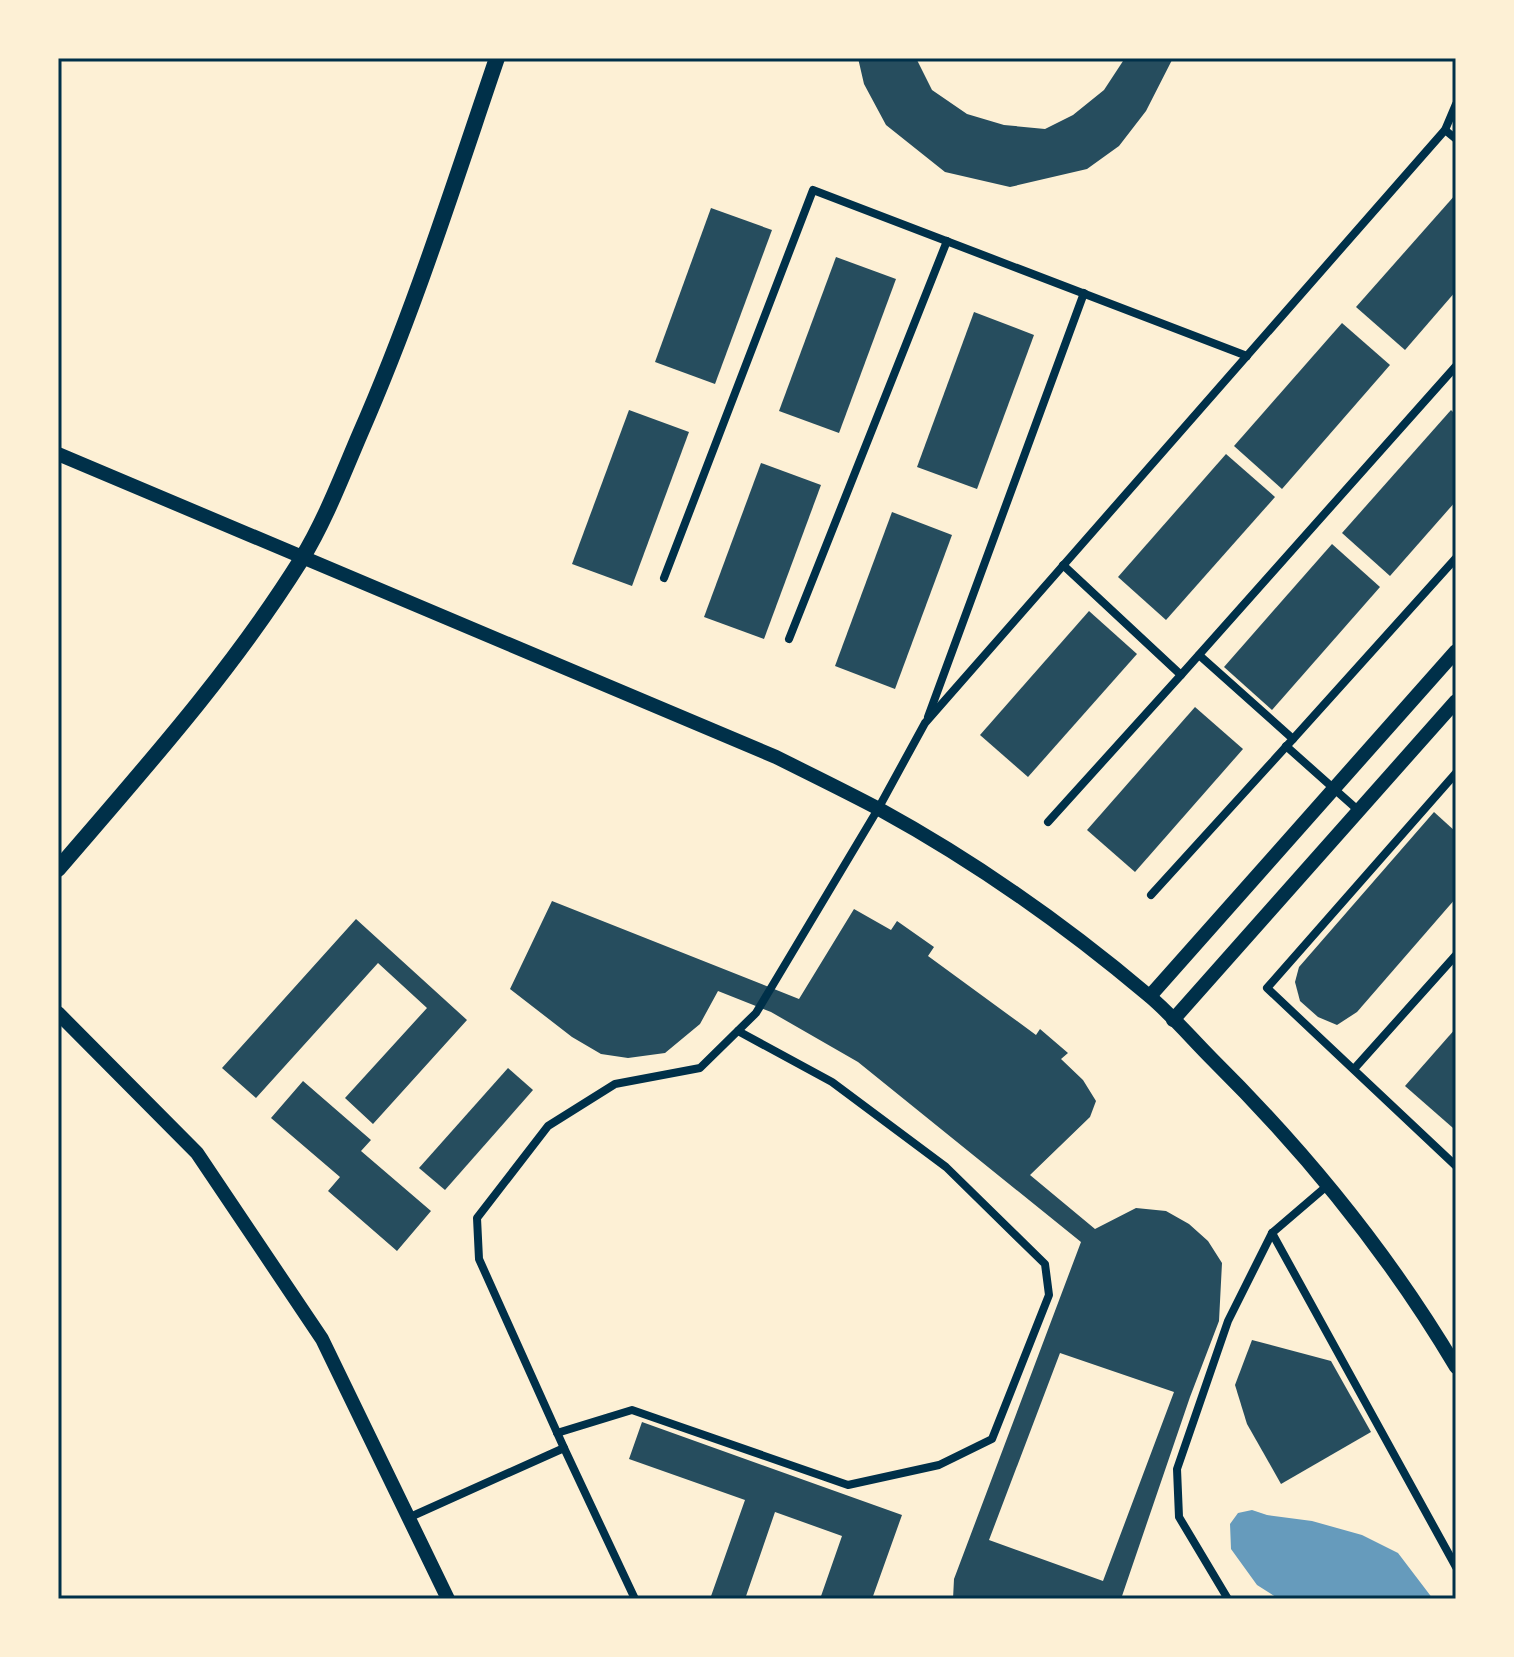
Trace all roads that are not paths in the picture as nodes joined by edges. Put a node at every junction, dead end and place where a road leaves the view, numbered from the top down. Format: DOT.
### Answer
graph roads {
  1 [pos="497,58"];
  2 [pos="1456,104"];
  3 [pos="1445,130"];
  4 [pos="1456,139"];
  5 [pos="947,241"];
  6 [pos="1084,293"];
  7 [pos="1247,356"];
  8 [pos="1456,366"];
  9 [pos="58,454"];
  10 [pos="303,557"];
  11 [pos="1456,558"];
  12 [pos="1063,565"];
  13 [pos="664,578"];
  14 [pos="789,639"];
  15 [pos="1456,651"];
  16 [pos="1199,655"];
  17 [pos="1181,675"];
  18 [pos="1456,701"];
  19 [pos="925,723"];
  20 [pos="1289,742"];
  21 [pos="1456,773"];
  22 [pos="1334,789"];
  23 [pos="878,809"];
  24 [pos="1359,811"];
  25 [pos="1048,822"];
  26 [pos="58,869"];
  27 [pos="1151,895"];
  28 [pos="1456,955"];
  29 [pos="1150,996"];
  30 [pos="58,1013"];
  31 [pos="1173,1020"];
  32 [pos="738,1031"];
  33 [pos="1354,1069"];
  34 [pos="1456,1166"];
  35 [pos="1328,1185"];
  36 [pos="1272,1233"];
  37 [pos="1454,1359"];
  38 [pos="557,1433"];
  39 [pos="564,1448"];
  40 [pos="408,1518"];
  41 [pos="1456,1567"];
  42 [pos="448,1599"];
  43 [pos="635,1599"];
  44 [pos="1228,1599"];
  1 -- 10 [label="main road"];
  2 -- 3 [label="street"];
  3 -- 4 [label="street"];
  3 -- 7 [label="street"];
  5 -- 6 [label="street"];
  5 -- 13 [label="street"];
  5 -- 14 [label="street"];
  6 -- 7 [label="street"];
  6 -- 19 [label="street"];
  7 -- 12 [label="street"];
  8 -- 16 [label="street"];
  9 -- 10 [label="street"];
  10 -- 23 [label="street"];
  10 -- 26 [label="main road"];
  11 -- 20 [label="street"];
  12 -- 17 [label="street"];
  12 -- 19 [label="street"];
  15 -- 22 [label="street"];
  16 -- 17 [label="street"];
  16 -- 20 [label="street"];
  17 -- 25 [label="street"];
  18 -- 24 [label="street"];
  19 -- 23 [label="street"];
  20 -- 22 [label="street"];
  20 -- 27 [label="street"];
  21 -- 33 [label="street"];
  22 -- 24 [label="street"];
  22 -- 29 [label="street"];
  23 -- 29 [label="street"];
  23 -- 32 [label="street"];
  24 -- 31 [label="street"];
  28 -- 33 [label="street"];
  29 -- 31 [label="street"];
  30 -- 40 [label="street"];
  31 -- 35 [label="street"];
  32 -- 38 [label="street"];
  32 -- 38 [label="street"];
  33 -- 34 [label="street"];
  35 -- 36 [label="street"];
  35 -- 37 [label="street"];
  36 -- 41 [label="street"];
  36 -- 44 [label="street"];
  38 -- 39 [label="street"];
  39 -- 40 [label="street"];
  39 -- 43 [label="street"];
  40 -- 42 [label="street"];
}
